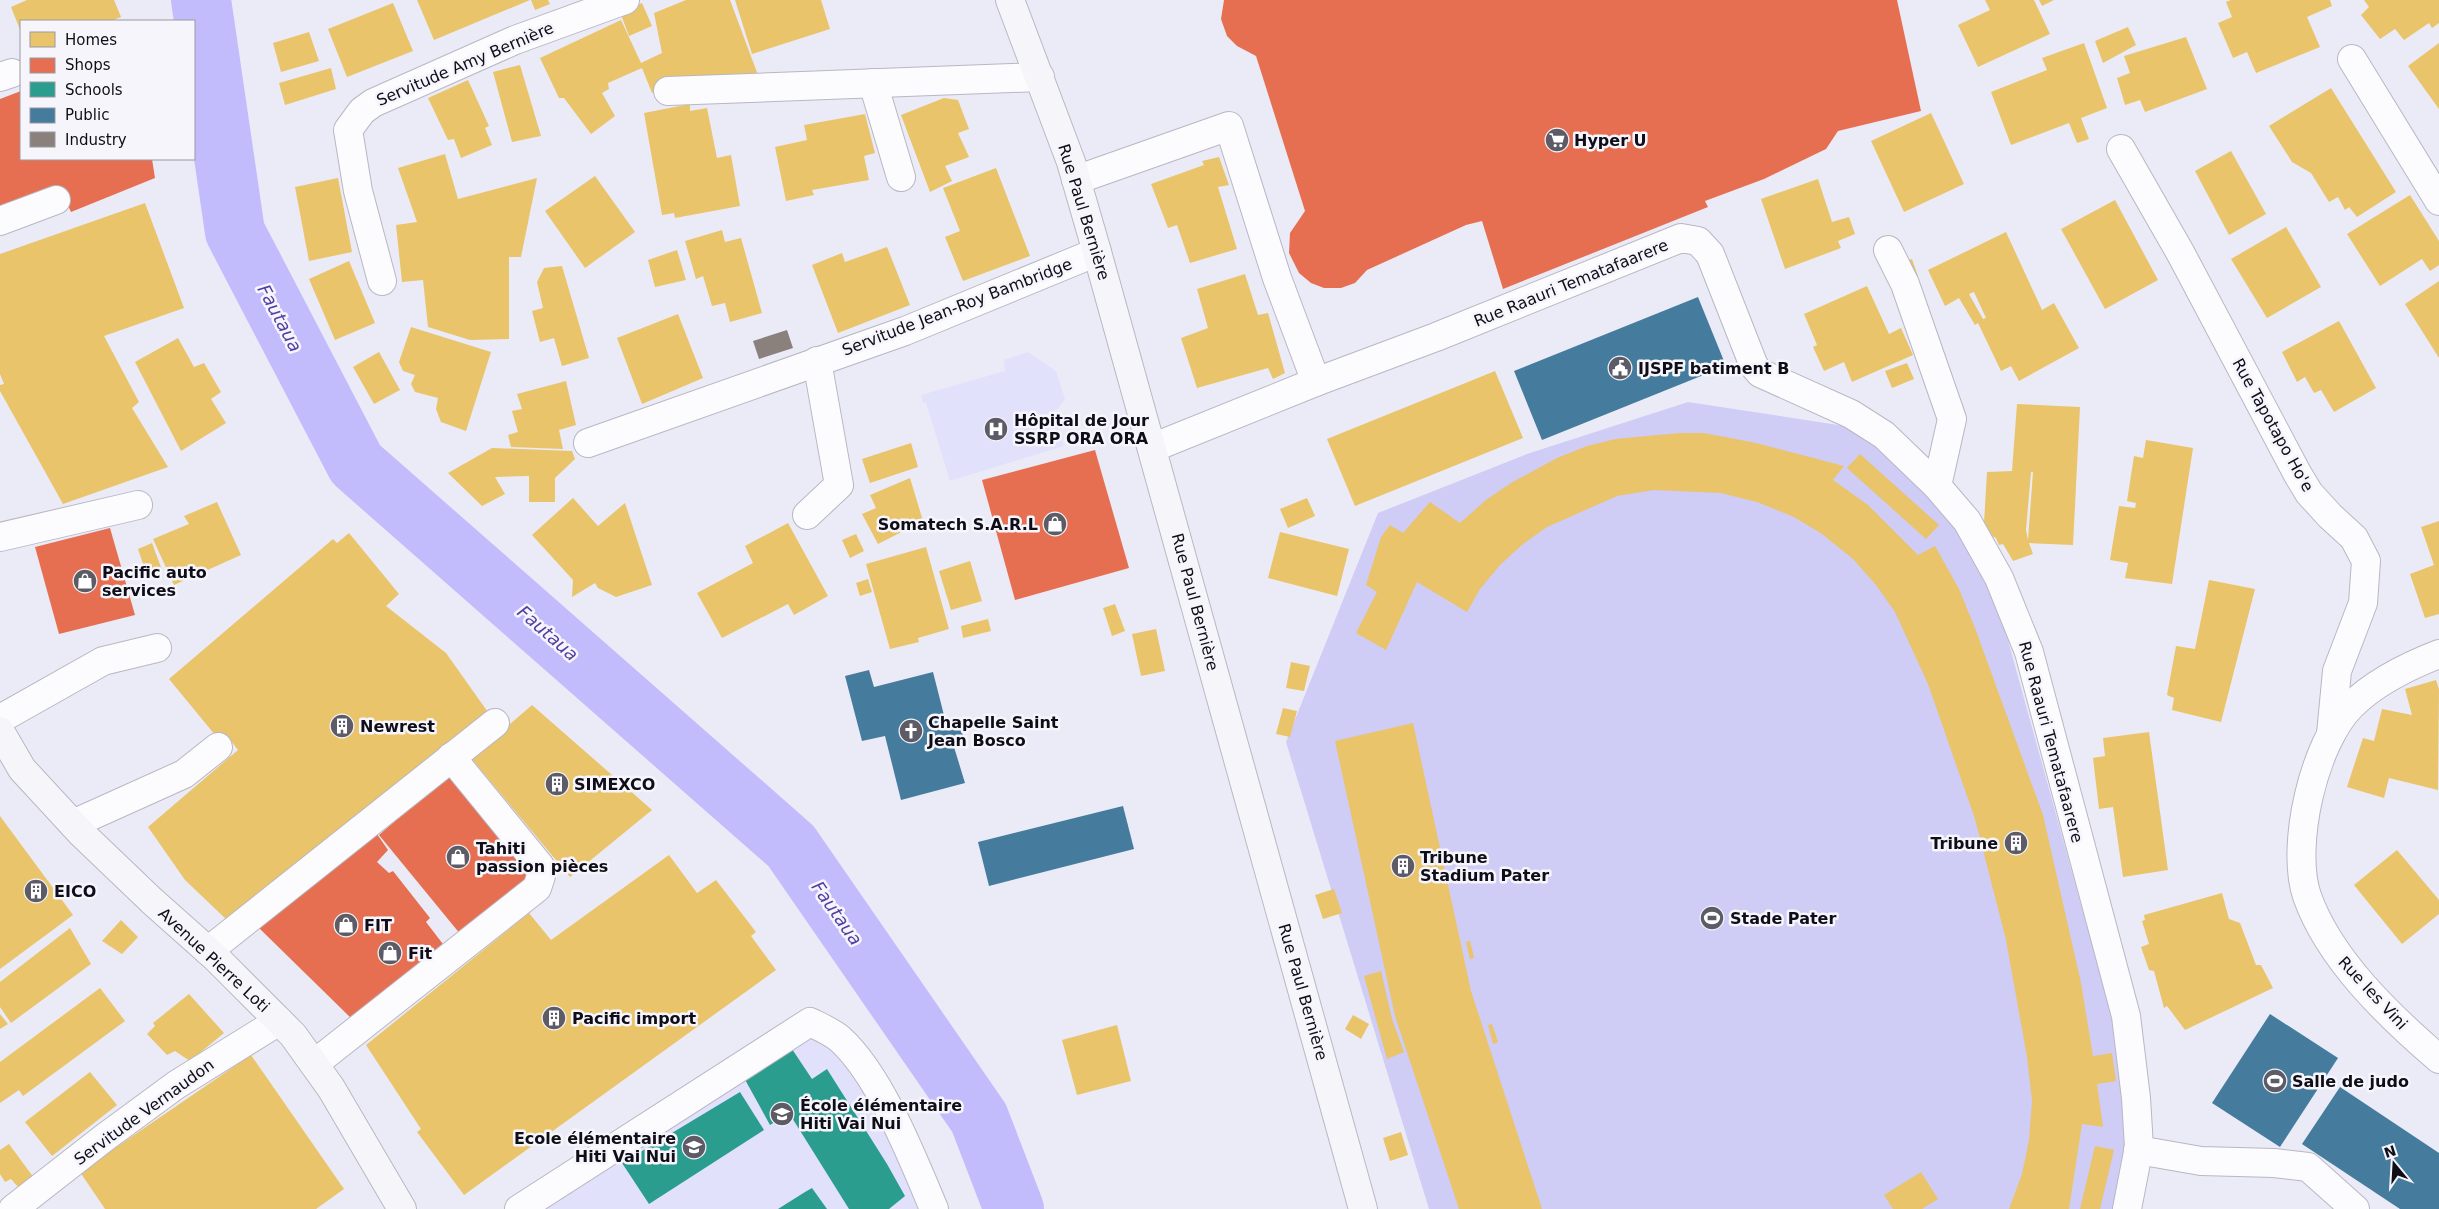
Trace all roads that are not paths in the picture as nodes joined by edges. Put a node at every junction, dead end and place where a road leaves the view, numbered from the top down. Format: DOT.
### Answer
graph roads {
  1 [pos="625,0"];
  2 [pos="1010,0"];
  3 [pos="2352,59"];
  4 [pos="1040,77"];
  5 [pos="873,83"];
  6 [pos="668,91"];
  7 [pos="2121,149"];
  8 [pos="901,177"];
  9 [pos="1076,180"];
  10 [pos="56,200"];
  11 [pos="2439,201"];
  12 [pos="0,220"];
  13 [pos="1888,250"];
  14 [pos="1097,252"];
  15 [pos="382,281"];
  16 [pos="817,361"];
  17 [pos="1316,382"];
  18 [pos="588,443"];
  19 [pos="1152,448"];
  20 [pos="1937,486"];
  21 [pos="138,504"];
  22 [pos="808,515"];
  23 [pos="0,537"];
  24 [pos="157,648"];
  25 [pos="2439,654"];
  26 [pos="0,719"];
  27 [pos="495,723"];
  28 [pos="0,731"];
  29 [pos="2331,734"];
  30 [pos="218,747"];
  31 [pos="451,757"];
  32 [pos="73,824"];
  33 [pos="208,951"];
  34 [pos="278,1021"];
  35 [pos="2439,1059"];
  36 [pos="314,1064"];
  37 [pos="2138,1150"];
  38 [pos="13,1209"];
  39 [pos="402,1209"];
  40 [pos="519,1209"];
  41 [pos="934,1209"];
  42 [pos="1363,1209"];
  43 [pos="2127,1209"];
  44 [pos="2355,1209"];
  1 -- 15 [label="street, Servitude Amy Bernière"];
  2 -- 4 [label="main road, Rue Paul Bernière"];
  3 -- 11 [label="street"];
  4 -- 5 [label="street"];
  4 -- 9 [label="main road, Rue Paul Bernière"];
  5 -- 6 [label="street"];
  5 -- 8 [label="street"];
  7 -- 29 [label="street, Rue Tapotapo Ho'e"];
  9 -- 14 [label="main road, Rue Paul Bernière"];
  9 -- 17 [label="street"];
  10 -- 12 [label="street"];
  13 -- 20 [label="street"];
  14 -- 16 [label="street, Servitude Jean-Roy Bambridge"];
  14 -- 19 [label="main road, Rue Paul Bernière"];
  16 -- 18 [label="street, Servitude Jean-Roy Bambridge"];
  16 -- 22 [label="street"];
  17 -- 19 [label="street, Rue Raauri Tematafaarere"];
  17 -- 20 [label="street, Rue Raauri Tematafaarere"];
  19 -- 42 [label="main road, Rue Paul Bernière"];
  20 -- 37 [label="street, Rue Raauri Tematafaarere"];
  21 -- 23 [label="street"];
  24 -- 26 [label="street"];
  25 -- 29 [label="street, Rue les Vini"];
  27 -- 31 [label="street"];
  28 -- 32 [label="main road, Avenue Pierre Loti"];
  29 -- 35 [label="street, Rue les Vini"];
  30 -- 32 [label="street"];
  31 -- 33 [label="street"];
  31 -- 36 [label="street"];
  32 -- 33 [label="main road, Avenue Pierre Loti"];
  33 -- 34 [label="main road, Avenue Pierre Loti"];
  34 -- 36 [label="main road, Avenue Pierre Loti"];
  34 -- 38 [label="street, Servitude Vernaudon"];
  36 -- 39 [label="main road, Avenue Pierre Loti"];
  37 -- 43 [label="street, Rue Raauri Tematafaarere"];
  37 -- 44 [label="street"];
  40 -- 41 [label="street"];
}
